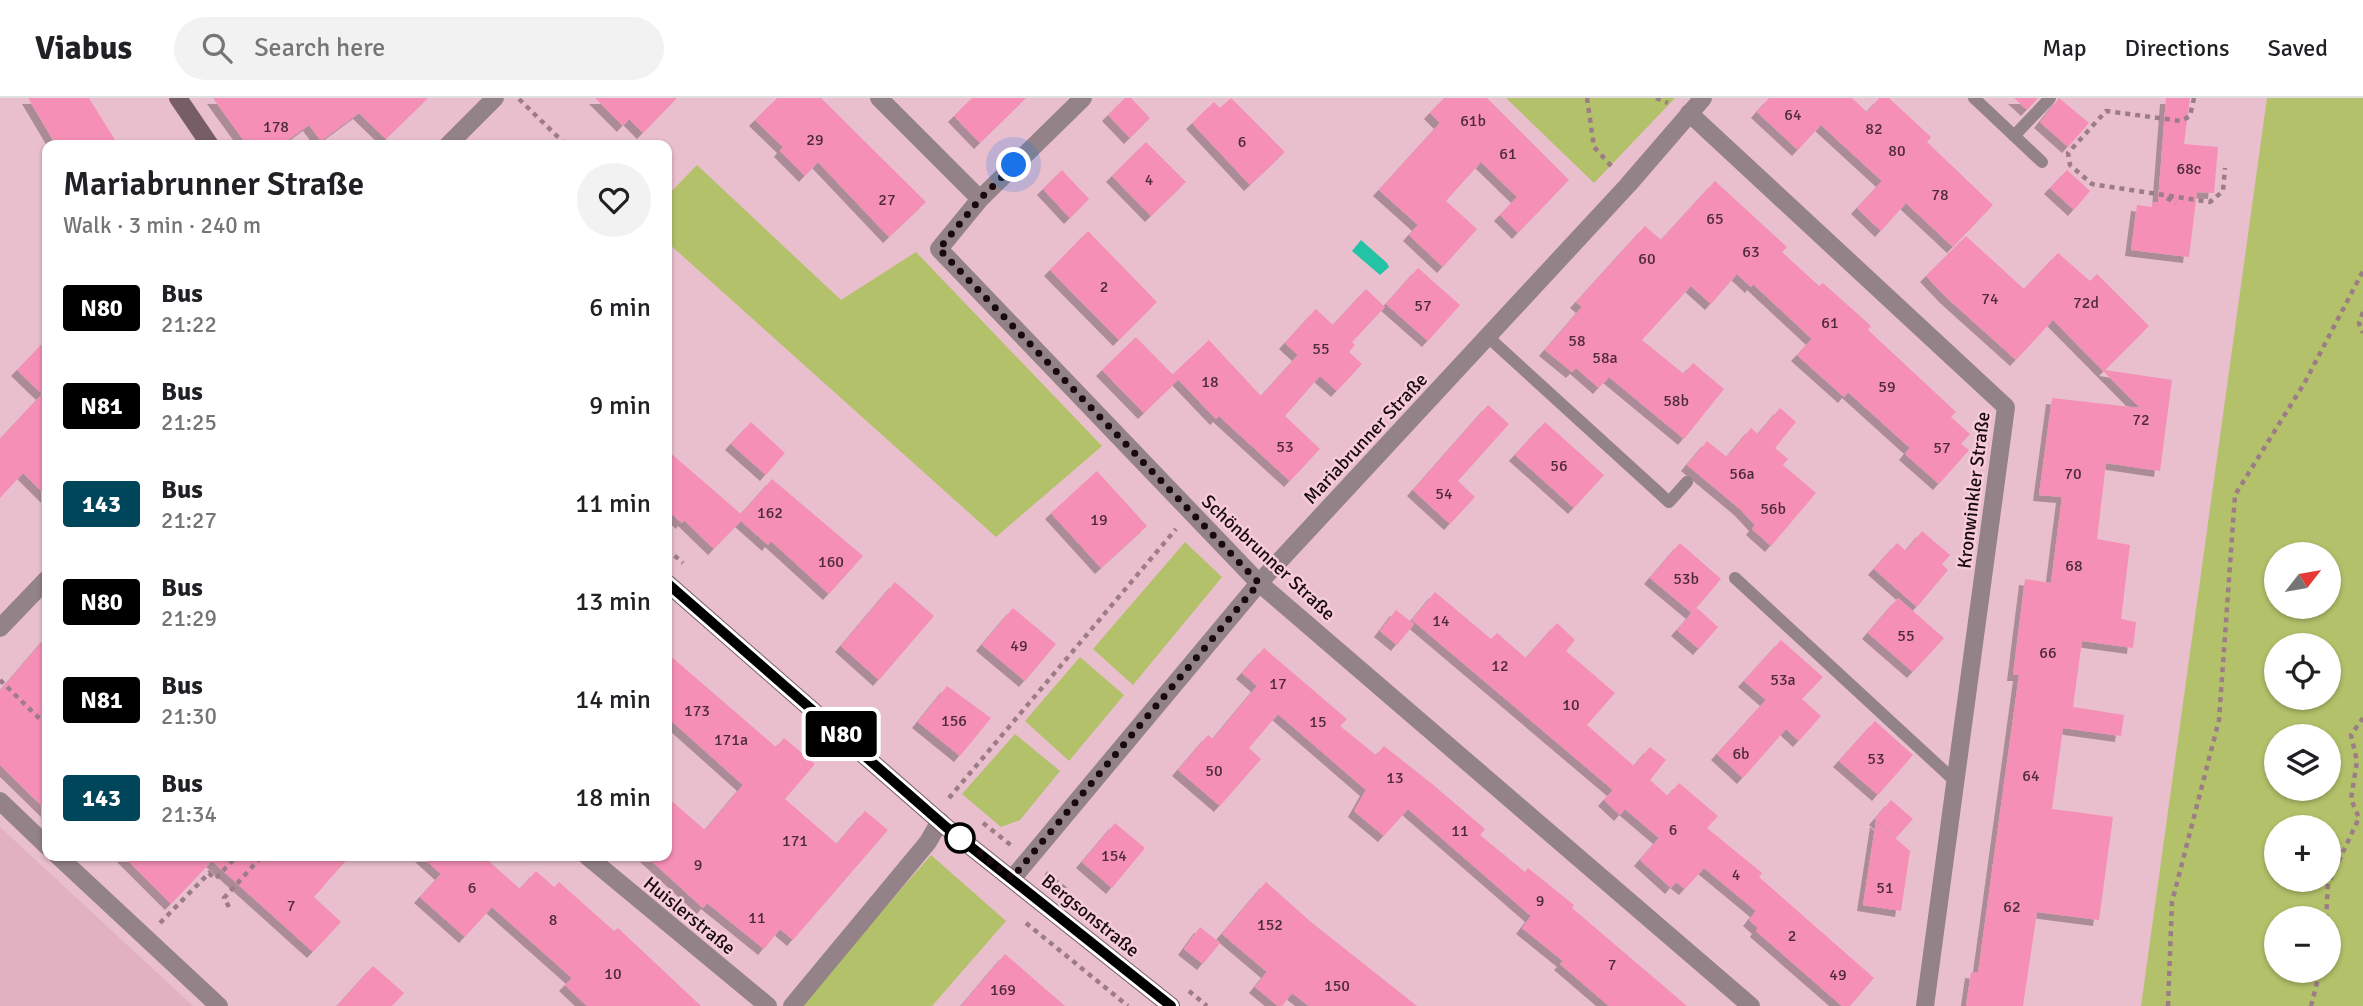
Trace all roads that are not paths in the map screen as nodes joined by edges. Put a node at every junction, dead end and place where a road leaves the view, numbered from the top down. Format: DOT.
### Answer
graph roads {
  1 [pos="178,98"];
  2 [pos="495,98"];
  3 [pos="879,98"];
  4 [pos="1083,98"];
  5 [pos="1703,98"];
  6 [pos="1974,98"];
  7 [pos="2050,98"];
  8 [pos="1689,113"];
  9 [pos="2014,136"];
  10 [pos="207,140"];
  11 [pos="453,140"];
  12 [pos="2042,162"];
  13 [pos="980,199"];
  14 [pos="1488,337"];
  15 [pos="1687,481"];
  16 [pos="1735,578"];
  17 [pos="1259,583"];
  18 [pos="42,584"];
  19 [pos="672,587"];
  20 [pos="0,628"];
  21 [pos="1955,781"];
  22 [pos="0,801"];
  23 [pos="940,821"];
  24 [pos="42,841"];
  25 [pos="63,861"];
  26 [pos="593,861"];
  27 [pos="1012,878"];
  28 [pos="219,1006"];
  29 [pos="768,1006"];
  30 [pos="792,1006"];
  31 [pos="1171,1006"];
  32 [pos="1751,1006"];
  33 [pos="1926,1006"];
  1 -- 10 [label="street"];
  2 -- 11 [label="street"];
  3 -- 13 [label="street"];
  4 -- 13 [label="street"];
  5 -- 8 [label="street, Mariabrunner Straße"];
  6 -- 9 [label="lane"];
  7 -- 9 [label="lane"];
  8 -- 14 [label="street, Mariabrunner Straße"];
  8 -- 21 [label="street, Kronwinkler Straße"];
  9 -- 12 [label="lane"];
  13 -- 17 [label="street, Schönbrunner Straße"];
  14 -- 15 [label="lane"];
  14 -- 17 [label="street, Mariabrunner Straße"];
  16 -- 21 [label="lane"];
  17 -- 27 [label="street, Mariabrunner Straße"];
  17 -- 32 [label="street, Schönbrunner Straße"];
  18 -- 20 [label="street"];
  19 -- 23 [label="street, Bergsonstraße"];
  21 -- 33 [label="street, Kronwinkler Straße"];
  22 -- 24 [label="street"];
  23 -- 27 [label="street, Bergsonstraße"];
  23 -- 30 [label="street"];
  25 -- 28 [label="street"];
  26 -- 29 [label="street, Huislerstraße"];
  27 -- 31 [label="street, Bergsonstraße"];
}
